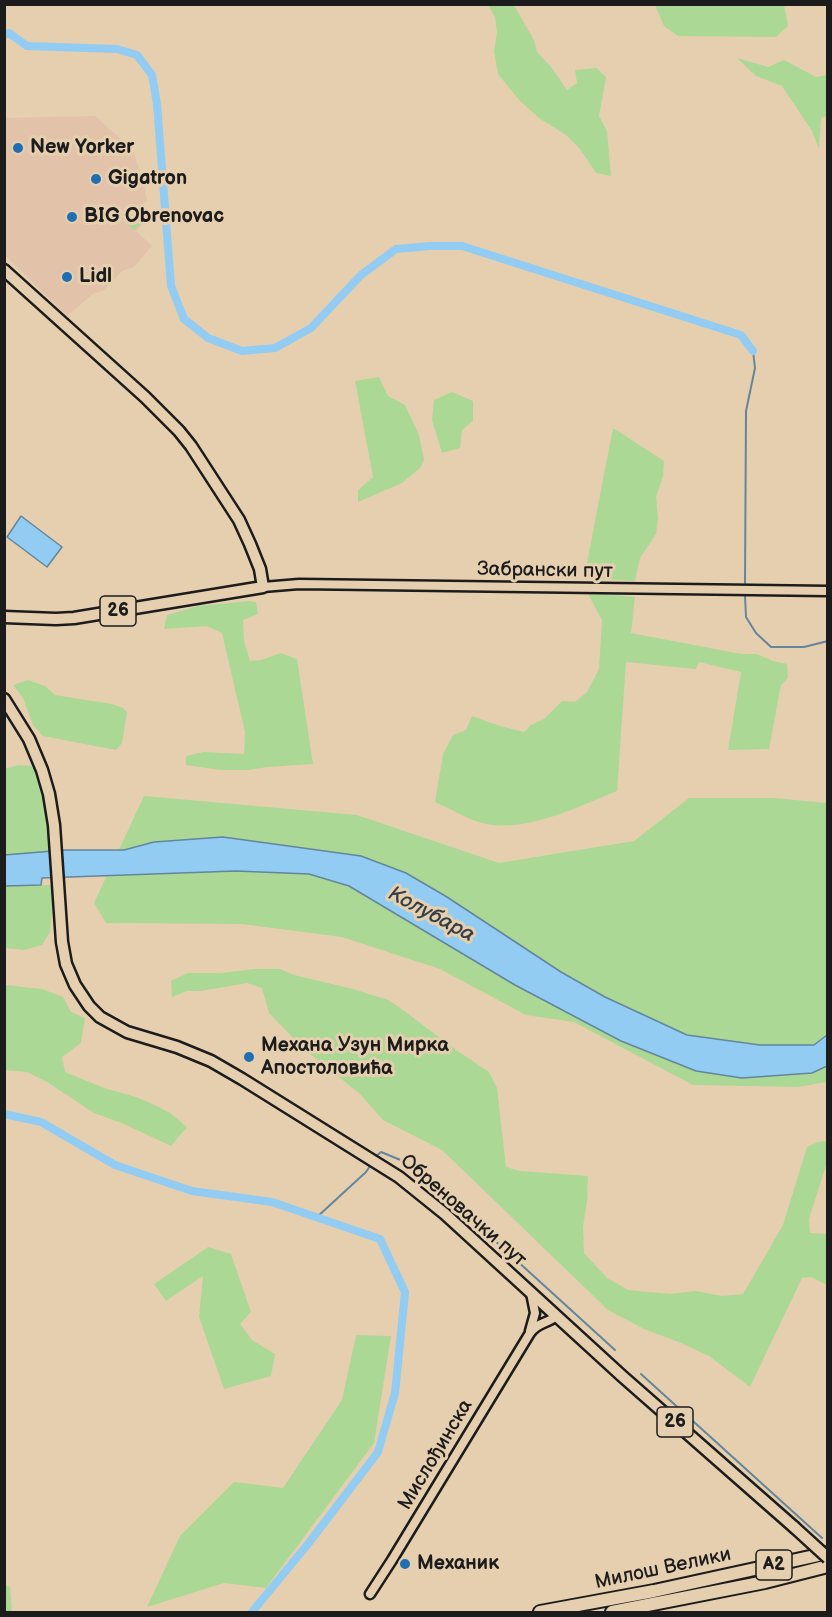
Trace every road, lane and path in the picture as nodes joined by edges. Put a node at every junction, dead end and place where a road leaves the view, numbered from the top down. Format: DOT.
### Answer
graph roads {
  1 [pos="4,270"];
  2 [pos="263,587"];
  3 [pos="828,591"];
  4 [pos="4,617"];
  5 [pos="4,699"];
  6 [pos="531,1293"];
  7 [pos="556,1316"];
  8 [pos="530,1333"];
  9 [pos="828,1553"];
  10 [pos="828,1558"];
  11 [pos="828,1566"];
  12 [pos="369,1594"];
  13 [pos="540,1612"];
  14 [pos="612,1612"];
  1 -- 2 [label="main road"];
  2 -- 3 [label="street, Забрански пут"];
  2 -- 4 [label="main road, 26"];
  5 -- 6 [label="main road, Обреновачки пут / 26"];
  6 -- 7 [label="main road, Обреновачки пут / 26"];
  6 -- 8 [label="street, Мислођинска"];
  7 -- 8 [label="street, Мислођинска"];
  7 -- 10 [label="main road, Обреновачки пут / 26, bridge"];
  8 -- 12 [label="street, Мислођинска"];
  9 -- 13 [label="highway, Милош Велики / A2"];
  11 -- 14 [label="highway, Милош Велики / A2"];
}
